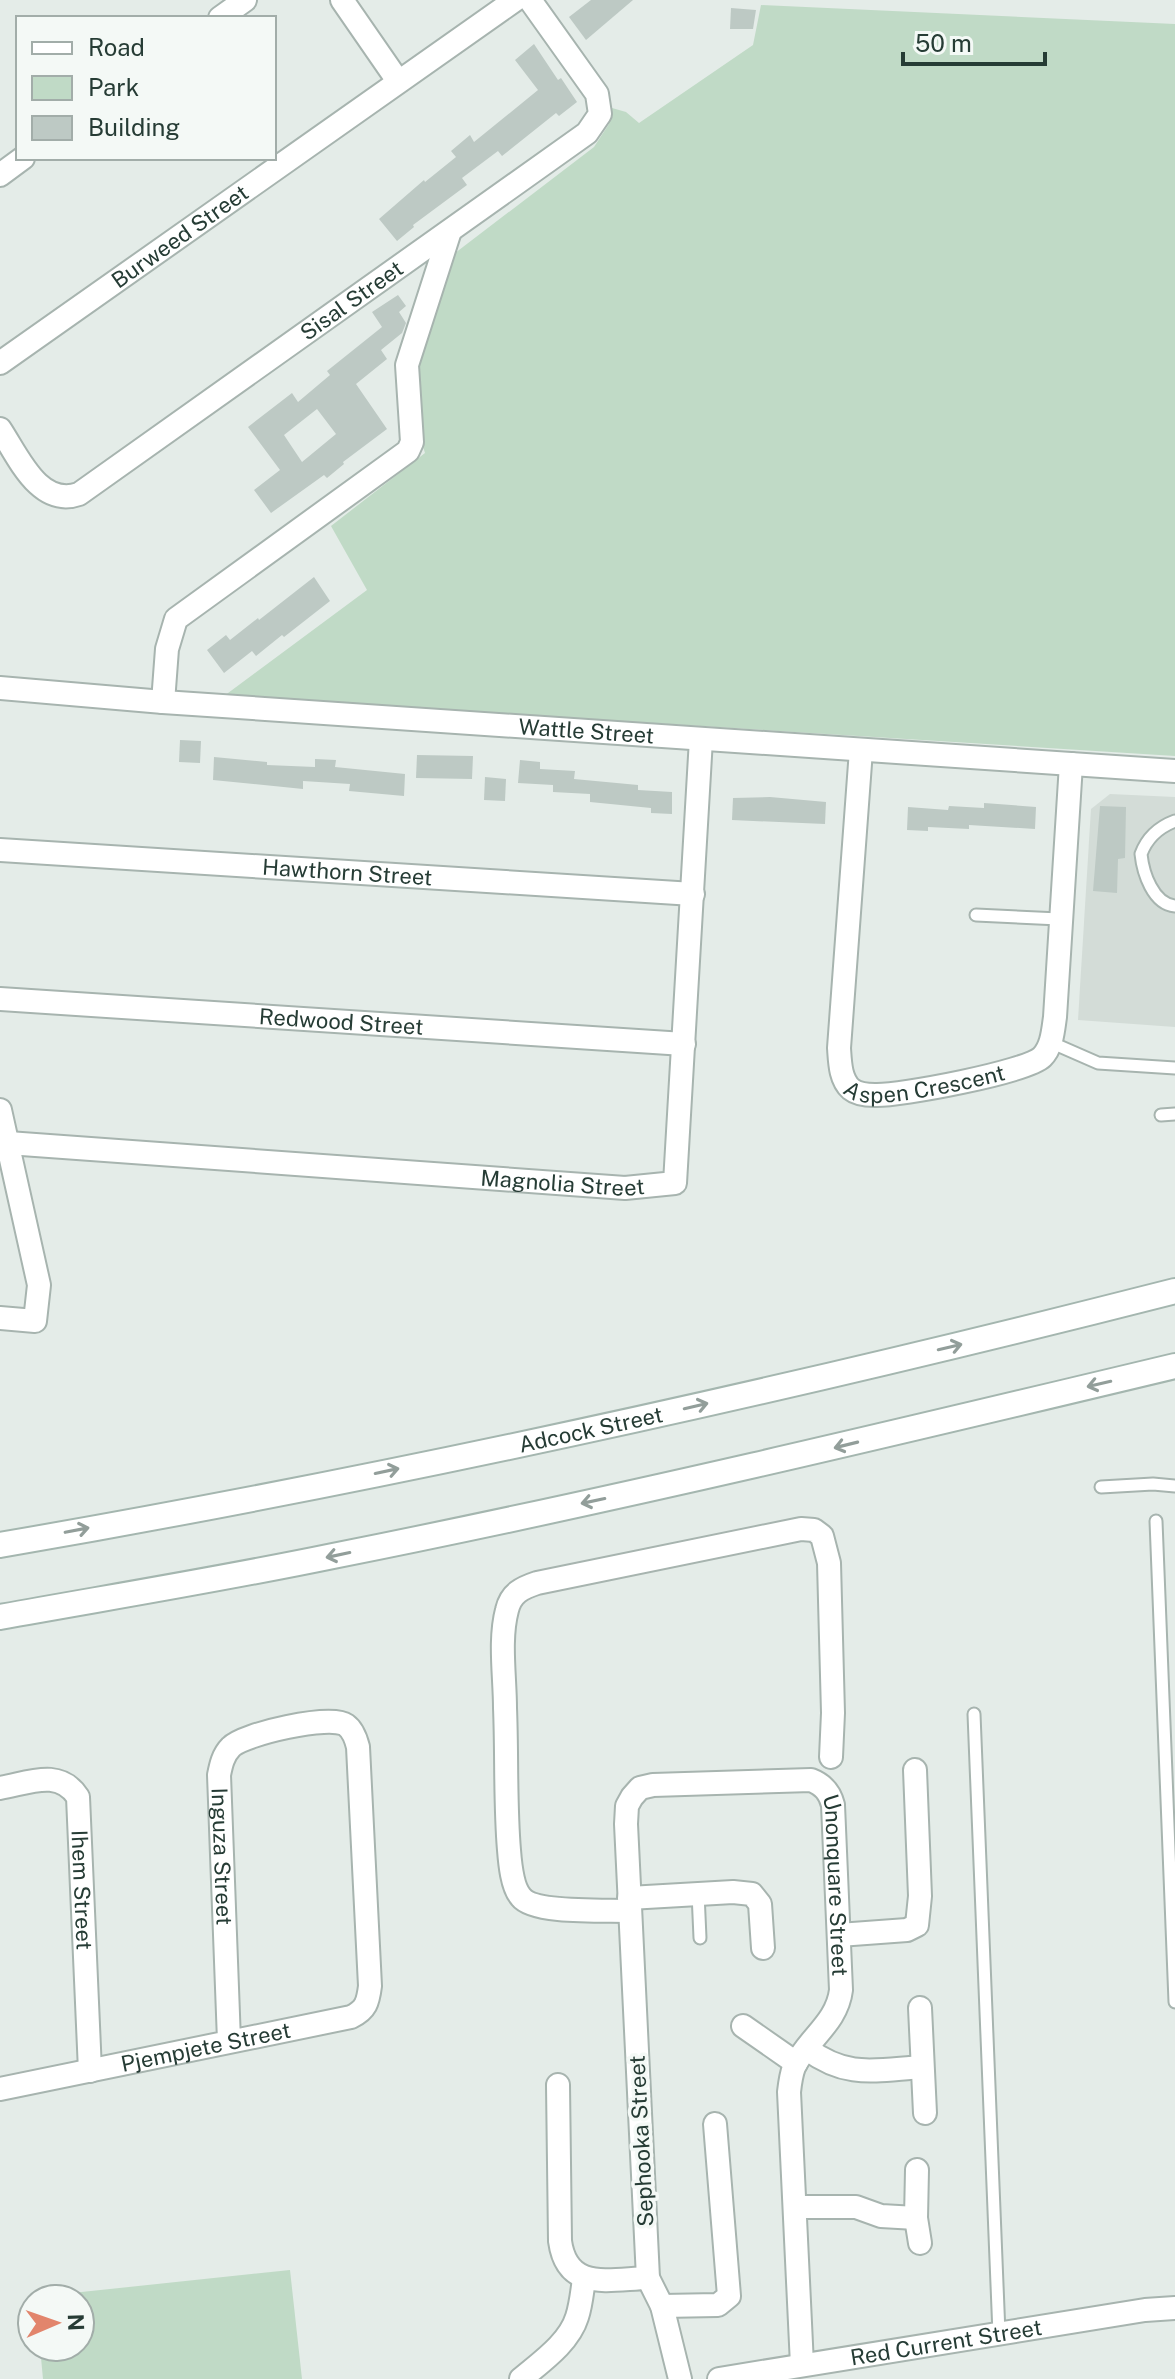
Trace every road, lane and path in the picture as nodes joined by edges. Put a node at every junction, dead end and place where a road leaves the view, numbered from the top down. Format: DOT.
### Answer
graph roads {
  1 [pos="245,0"];
  2 [pos="342,0"];
  3 [pos="515,0"];
  4 [pos="530,0"];
  5 [pos="223,16"];
  6 [pos="398,81"];
  7 [pos="20,160"];
  8 [pos="0,175"];
  9 [pos="450,231"];
  10 [pos="0,363"];
  11 [pos="0,429"];
  12 [pos="0,688"];
  13 [pos="163,702"];
  14 [pos="701,739"];
  15 [pos="861,750"];
  16 [pos="1071,764"];
  17 [pos="1175,771"];
  18 [pos="1175,821"];
  19 [pos="0,850"];
  20 [pos="693,894"];
  21 [pos="1175,906"];
  22 [pos="976,915"];
  23 [pos="1059,919"];
  24 [pos="0,999"];
  25 [pos="1050,1042"];
  26 [pos="684,1044"];
  27 [pos="1175,1068"];
  28 [pos="0,1110"];
  29 [pos="1175,1114"];
  30 [pos="1161,1115"];
  31 [pos="8,1143"];
  32 [pos="1175,1291"];
  33 [pos="0,1318"];
  34 [pos="1175,1366"];
  35 [pos="1175,1486"];
  36 [pos="1101,1487"];
  37 [pos="1156,1521"];
  38 [pos="0,1545"];
  39 [pos="0,1617"];
  40 [pos="974,1714"];
  41 [pos="831,1757"];
  42 [pos="915,1770"];
  43 [pos="0,1788"];
  44 [pos="698,1893"];
  45 [pos="629,1904"];
  46 [pos="839,1935"];
  47 [pos="700,1938"];
  48 [pos="763,1948"];
  49 [pos="369,1962"];
  50 [pos="1175,2002"];
  51 [pos="920,2008"];
  52 [pos="743,2026"];
  53 [pos="229,2041"];
  54 [pos="802,2056"];
  55 [pos="922,2067"];
  56 [pos="90,2071"];
  57 [pos="558,2085"];
  58 [pos="0,2089"];
  59 [pos="925,2113"];
  60 [pos="715,2124"];
  61 [pos="917,2170"];
  62 [pos="796,2207"];
  63 [pos="916,2218"];
  64 [pos="920,2243"];
  65 [pos="648,2278"];
  66 [pos="584,2279"];
  67 [pos="662,2306"];
  68 [pos="1175,2308"];
  69 [pos="999,2334"];
  70 [pos="802,2365"];
  71 [pos="828,2370"];
  72 [pos="521,2379"];
  73 [pos="680,2379"];
  74 [pos="719,2379"];
  1 -- 5 [label="street"];
  2 -- 6 [label="street"];
  3 -- 6 [label="street, Burweed Street"];
  4 -- 9 [label="street, Sisal Street"];
  6 -- 10 [label="street, Burweed Street"];
  7 -- 8 [label="street"];
  9 -- 11 [label="street, Sisal Street"];
  9 -- 13 [label="street"];
  12 -- 13 [label="street, Wattle Street"];
  13 -- 14 [label="street, Wattle Street"];
  14 -- 15 [label="street, Wattle Street"];
  14 -- 20 [label="street, Magnolia Street"];
  15 -- 16 [label="street, Wattle Street"];
  15 -- 25 [label="street, Aspen Crescent"];
  16 -- 17 [label="street, Wattle Street"];
  16 -- 23 [label="street"];
  18 -- 21 [label="lane"];
  19 -- 20 [label="street, Hawthorn Street"];
  20 -- 26 [label="street, Magnolia Street"];
  22 -- 23 [label="lane"];
  23 -- 25 [label="street"];
  24 -- 26 [label="street, Redwood Street"];
  25 -- 27 [label="lane"];
  26 -- 31 [label="street, Magnolia Street"];
  28 -- 31 [label="street"];
  29 -- 30 [label="lane"];
  31 -- 33 [label="street"];
  38 -- 32 [label="main road, Adcock Street, one-way"];
  34 -- 39 [label="main road, one-way"];
  35 -- 36 [label="lane"];
  37 -- 50 [label="lane"];
  40 -- 69 [label="lane"];
  41 -- 45 [label="street"];
  42 -- 46 [label="street"];
  43 -- 56 [label="street, Ihem Street"];
  44 -- 45 [label="street"];
  44 -- 47 [label="lane"];
  44 -- 48 [label="street"];
  45 -- 46 [label="street, Unonquare Street"];
  45 -- 65 [label="street, Sephooka Street"];
  46 -- 54 [label="street, Unonquare Street"];
  49 -- 53 [label="street, Pjempjete Street"];
  49 -- 53 [label="street, Inguza Street"];
  51 -- 55 [label="street"];
  52 -- 54 [label="street"];
  53 -- 56 [label="street, Pjempjete Street"];
  54 -- 55 [label="street"];
  54 -- 62 [label="street, Unonquare Street"];
  55 -- 59 [label="street"];
  56 -- 58 [label="street, Pjempjete Street"];
  57 -- 66 [label="street"];
  60 -- 67 [label="street"];
  61 -- 63 [label="street"];
  62 -- 63 [label="street"];
  62 -- 70 [label="street, Unonquare Street"];
  63 -- 64 [label="street"];
  65 -- 66 [label="street"];
  65 -- 67 [label="street, Sephooka Street"];
  66 -- 72 [label="street"];
  67 -- 73 [label="street, Sephooka Street"];
  68 -- 69 [label="street, Red Current Street"];
  69 -- 71 [label="street, Red Current Street"];
  70 -- 71 [label="street, Red Current Street"];
  70 -- 74 [label="street, Red Current Street"];
}
